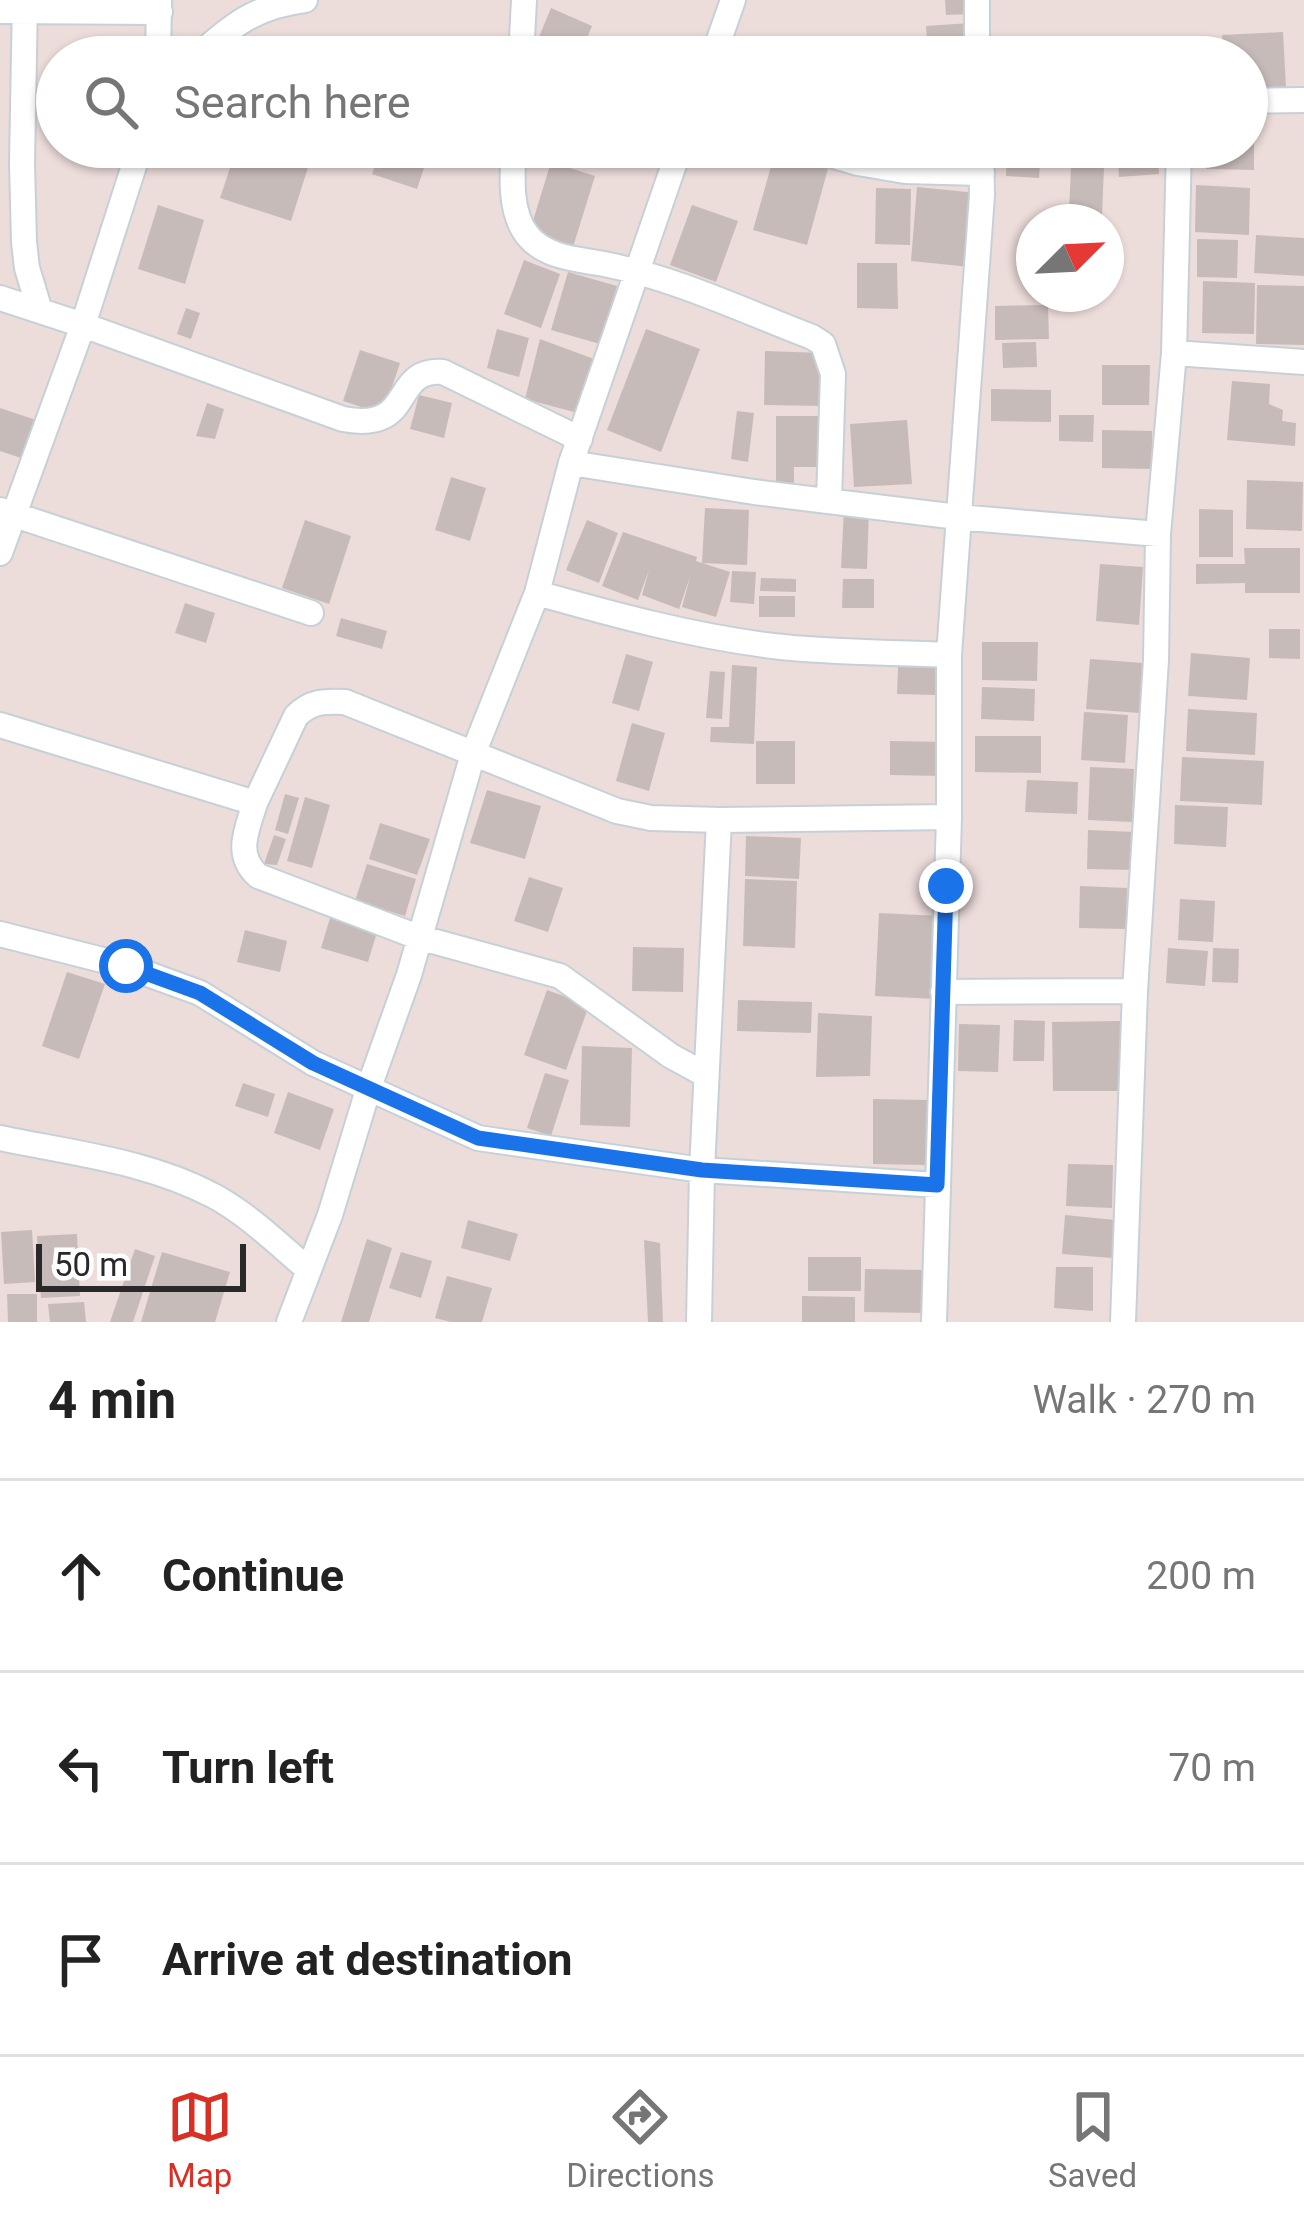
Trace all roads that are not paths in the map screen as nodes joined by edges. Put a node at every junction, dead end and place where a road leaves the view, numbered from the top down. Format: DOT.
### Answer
graph roads {
  1 [pos="305,0"];
  2 [pos="524,0"];
  3 [pos="733,0"];
  4 [pos="976,0"];
  5 [pos="292,1"];
  6 [pos="159,6"];
  7 [pos="17,7"];
  8 [pos="158,36"];
  9 [pos="220,36"];
  10 [pos="523,36"];
  11 [pos="720,36"];
  12 [pos="977,36"];
  13 [pos="1304,100"];
  14 [pos="1268,101"];
  15 [pos="133,168"];
  16 [pos="512,168"];
  17 [pos="672,168"];
  18 [pos="887,168"];
  19 [pos="982,168"];
  20 [pos="1178,168"];
  21 [pos="982,173"];
  22 [pos="636,270"];
  23 [pos="0,298"];
  24 [pos="40,311"];
  25 [pos="82,325"];
  26 [pos="1174,353"];
  27 [pos="1304,362"];
  28 [pos="580,439"];
  29 [pos="571,464"];
  30 [pos="829,500"];
  31 [pos="6,512"];
  32 [pos="958,518"];
  33 [pos="1158,535"];
  34 [pos="0,553"];
  35 [pos="537,593"];
  36 [pos="311,613"];
  37 [pos="950,655"];
  38 [pos="0,725"];
  39 [pos="473,754"];
  40 [pos="255,802"];
  41 [pos="949,817"];
  42 [pos="719,820"];
  43 [pos="0,934"];
  44 [pos="418,937"];
  45 [pos="1136,991"];
  46 [pos="943,992"];
  47 [pos="706,1075"];
  48 [pos="368,1090"];
  49 [pos="0,1138"];
  50 [pos="702,1170"];
  51 [pos="937,1185"];
  52 [pos="309,1270"];
  53 [pos="290,1322"];
  54 [pos="699,1322"];
  55 [pos="934,1322"];
  56 [pos="1123,1322"];
  1 -- 5 [label="street"];
  2 -- 10 [label="street"];
  3 -- 11 [label="street"];
  4 -- 12 [label="street"];
  5 -- 9 [label="street"];
  6 -- 7 [label="street"];
  6 -- 8 [label="street"];
  7 -- 24 [label="street"];
  13 -- 14 [label="street"];
  15 -- 25 [label="street"];
  16 -- 22 [label="street"];
  17 -- 22 [label="street"];
  18 -- 21 [label="street"];
  19 -- 21 [label="street"];
  20 -- 26 [label="street"];
  21 -- 32 [label="street"];
  22 -- 28 [label="street"];
  22 -- 30 [label="street"];
  23 -- 24 [label="street"];
  24 -- 25 [label="street"];
  25 -- 28 [label="street"];
  25 -- 31 [label="street"];
  26 -- 27 [label="street"];
  26 -- 33 [label="street"];
  28 -- 29 [label="street"];
  29 -- 30 [label="street"];
  29 -- 35 [label="street"];
  30 -- 32 [label="street"];
  31 -- 34 [label="street"];
  31 -- 36 [label="street"];
  32 -- 33 [label="street"];
  32 -- 37 [label="street"];
  33 -- 45 [label="street"];
  35 -- 37 [label="street"];
  35 -- 39 [label="street"];
  37 -- 41 [label="street"];
  38 -- 40 [label="street"];
  39 -- 40 [label="street"];
  39 -- 42 [label="street"];
  39 -- 44 [label="street"];
  40 -- 44 [label="street"];
  41 -- 42 [label="street"];
  41 -- 46 [label="street"];
  42 -- 47 [label="street"];
  43 -- 48 [label="street"];
  44 -- 47 [label="street"];
  44 -- 48 [label="street"];
  45 -- 46 [label="street"];
  45 -- 56 [label="street"];
  46 -- 51 [label="street"];
  47 -- 50 [label="street"];
  48 -- 50 [label="street"];
  48 -- 52 [label="street"];
  49 -- 52 [label="street"];
  50 -- 51 [label="street"];
  50 -- 54 [label="street"];
  51 -- 55 [label="street"];
  52 -- 53 [label="street"];
}
